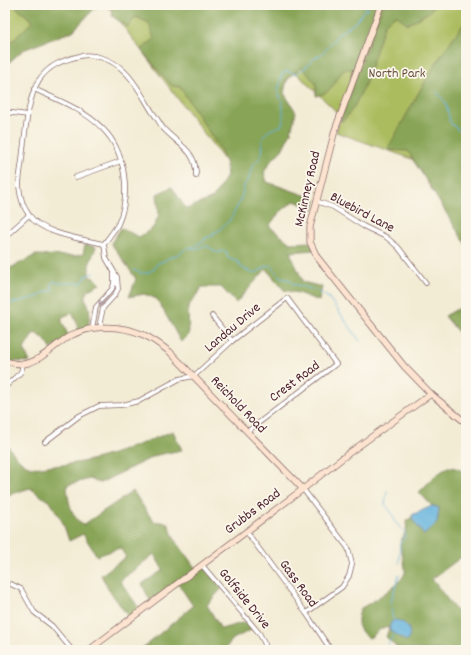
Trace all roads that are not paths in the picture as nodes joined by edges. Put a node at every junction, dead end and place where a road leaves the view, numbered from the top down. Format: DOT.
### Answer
graph roads {
  1 [pos="381,5"];
  2 [pos="34,89"];
  3 [pos="5,112"];
  4 [pos="28,115"];
  5 [pos="121,161"];
  6 [pos="76,176"];
  7 [pos="196,176"];
  8 [pos="316,201"];
  9 [pos="29,215"];
  10 [pos="5,239"];
  11 [pos="104,244"];
  12 [pos="114,273"];
  13 [pos="426,283"];
  14 [pos="212,316"];
  15 [pos="102,327"];
  16 [pos="92,329"];
  17 [pos="232,341"];
  18 [pos="5,361"];
  19 [pos="24,364"];
  20 [pos="336,364"];
  21 [pos="194,376"];
  22 [pos="5,387"];
  23 [pos="431,394"];
  24 [pos="466,423"];
  25 [pos="248,431"];
  26 [pos="45,442"];
  27 [pos="303,489"];
  28 [pos="246,532"];
  29 [pos="202,565"];
  30 [pos="11,584"];
  31 [pos="306,613"];
  32 [pos="72,650"];
  33 [pos="89,650"];
  34 [pos="263,650"];
  35 [pos="331,650"];
  1 -- 8 [label="street, McKinney Road"];
  2 -- 4 [label="street"];
  2 -- 5 [label="street"];
  2 -- 7 [label="street"];
  3 -- 4 [label="street"];
  4 -- 9 [label="street"];
  5 -- 6 [label="street"];
  5 -- 11 [label="street"];
  8 -- 13 [label="street, Bluebird Lane"];
  8 -- 23 [label="street, McKinney Road"];
  9 -- 10 [label="street"];
  9 -- 11 [label="street"];
  11 -- 12 [label="street"];
  12 -- 15 [label="street"];
  12 -- 16 [label="street, one-way"];
  14 -- 17 [label="street"];
  15 -- 16 [label="street, Reichold Road"];
  15 -- 21 [label="street, Reichold Road"];
  16 -- 19 [label="street, Reichold Road"];
  17 -- 20 [label="street, Landau Drive"];
  17 -- 21 [label="street, Landau Drive"];
  18 -- 19 [label="street"];
  19 -- 22 [label="street"];
  20 -- 25 [label="street, Crest Road"];
  21 -- 25 [label="street, Reichold Road"];
  21 -- 26 [label="street"];
  23 -- 24 [label="street, McKinney Road"];
  23 -- 27 [label="street, Grubbs Road"];
  25 -- 27 [label="street, Reichold Road"];
  27 -- 28 [label="street, Grubbs Road"];
  27 -- 31 [label="street, Reichold Road"];
  28 -- 29 [label="street, Grubbs Road"];
  28 -- 31 [label="street, Gass Road"];
  29 -- 33 [label="street, Grubbs Road"];
  29 -- 34 [label="street, Golfside Drive"];
  30 -- 32 [label="street"];
  31 -- 35 [label="street, Gass Road"];
}
